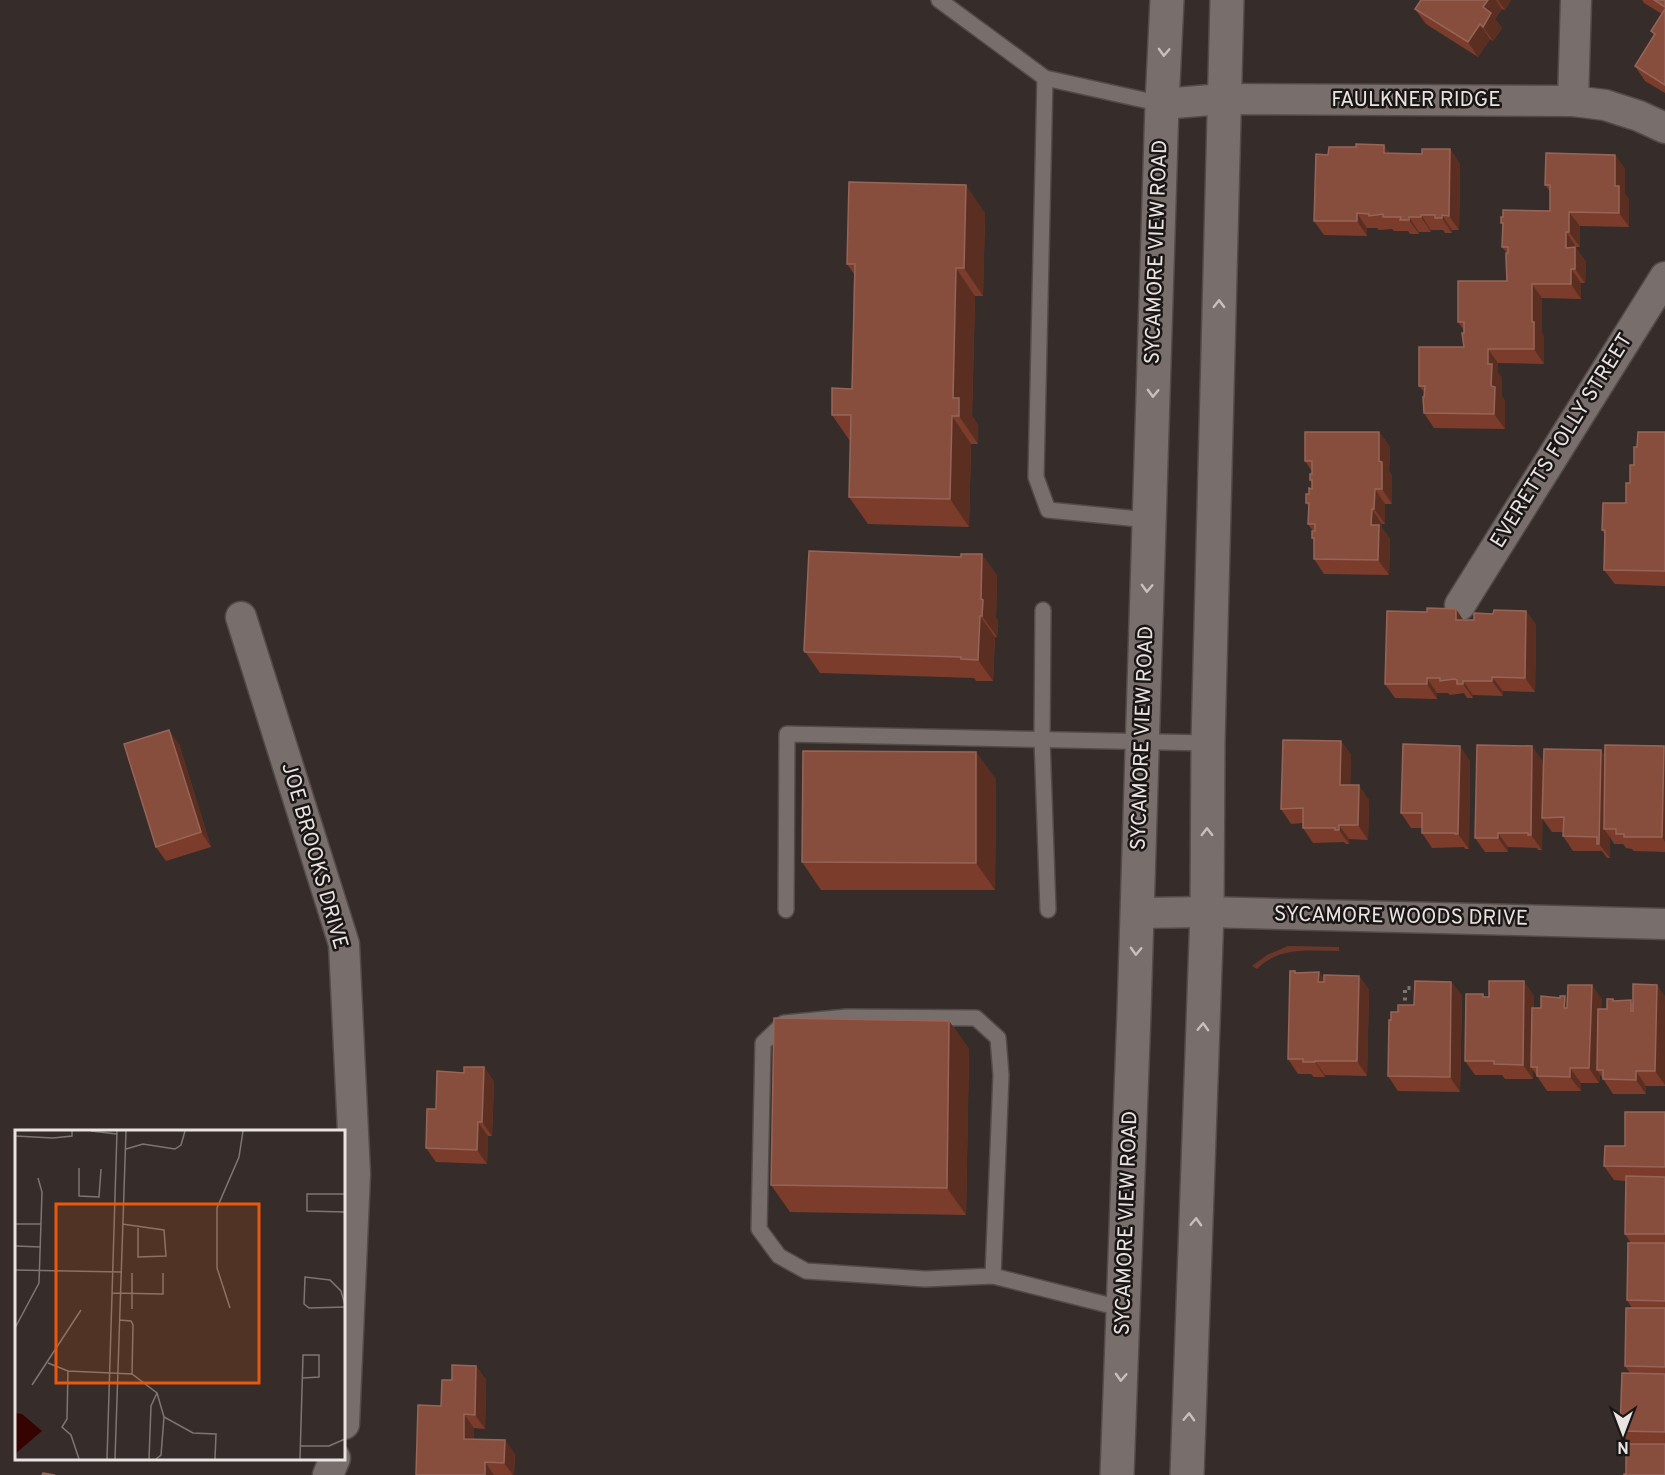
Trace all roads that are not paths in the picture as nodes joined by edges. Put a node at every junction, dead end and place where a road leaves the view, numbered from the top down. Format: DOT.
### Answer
graph roads {
  1 [pos="939,0"];
  2 [pos="1167,0"];
  3 [pos="1227,0"];
  4 [pos="1576,0"];
  5 [pos="1045,78"];
  6 [pos="1223,99"];
  7 [pos="1573,100"];
  8 [pos="1162,104"];
  9 [pos="1665,129"];
  10 [pos="1665,277"];
  11 [pos="1149,520"];
  12 [pos="1460,606"];
  13 [pos="1043,610"];
  14 [pos="241,617"];
  15 [pos="1042,739"];
  16 [pos="1143,741"];
  17 [pos="1208,742"];
  18 [pos="786,910"];
  19 [pos="1047,910"];
  20 [pos="1207,912"];
  21 [pos="1137,913"];
  22 [pos="1665,924"];
  23 [pos="993,1276"];
  24 [pos="1124,1309"];
  25 [pos="345,1401"];
  26 [pos="334,1460"];
  27 [pos="328,1475"];
  28 [pos="1117,1475"];
  29 [pos="1187,1475"];
  1 -- 5 [label="lane"];
  2 -- 8 [label="main road, SYCAMORE VIEW ROAD, one-way"];
  3 -- 6 [label="main road"];
  4 -- 7 [label="street"];
  5 -- 8 [label="lane"];
  5 -- 11 [label="lane"];
  6 -- 7 [label="street, FAULKNER RIDGE"];
  6 -- 8 [label="street, FAULKNER RIDGE"];
  17 -- 6 [label="main road, one-way"];
  7 -- 9 [label="street, FAULKNER RIDGE"];
  8 -- 11 [label="main road, SYCAMORE VIEW ROAD, one-way"];
  10 -- 12 [label="street, EVERETTS FOLLY STREET"];
  11 -- 16 [label="main road, SYCAMORE VIEW ROAD, one-way"];
  13 -- 15 [label="lane"];
  14 -- 25 [label="street, JOE BROOKS DRIVE"];
  15 -- 16 [label="lane"];
  15 -- 18 [label="lane"];
  15 -- 19 [label="lane"];
  16 -- 17 [label="lane"];
  16 -- 21 [label="main road, SYCAMORE VIEW ROAD"];
  20 -- 17 [label="main road, one-way"];
  20 -- 21 [label="street, SYCAMORE WOODS DRIVE"];
  20 -- 22 [label="street, SYCAMORE WOODS DRIVE"];
  29 -- 20 [label="main road, one-way"];
  21 -- 24 [label="main road, SYCAMORE VIEW ROAD, one-way"];
  23 -- 23 [label="lane"];
  23 -- 24 [label="lane"];
  24 -- 28 [label="main road, SYCAMORE VIEW ROAD, one-way"];
  26 -- 27 [label="street"];
}
